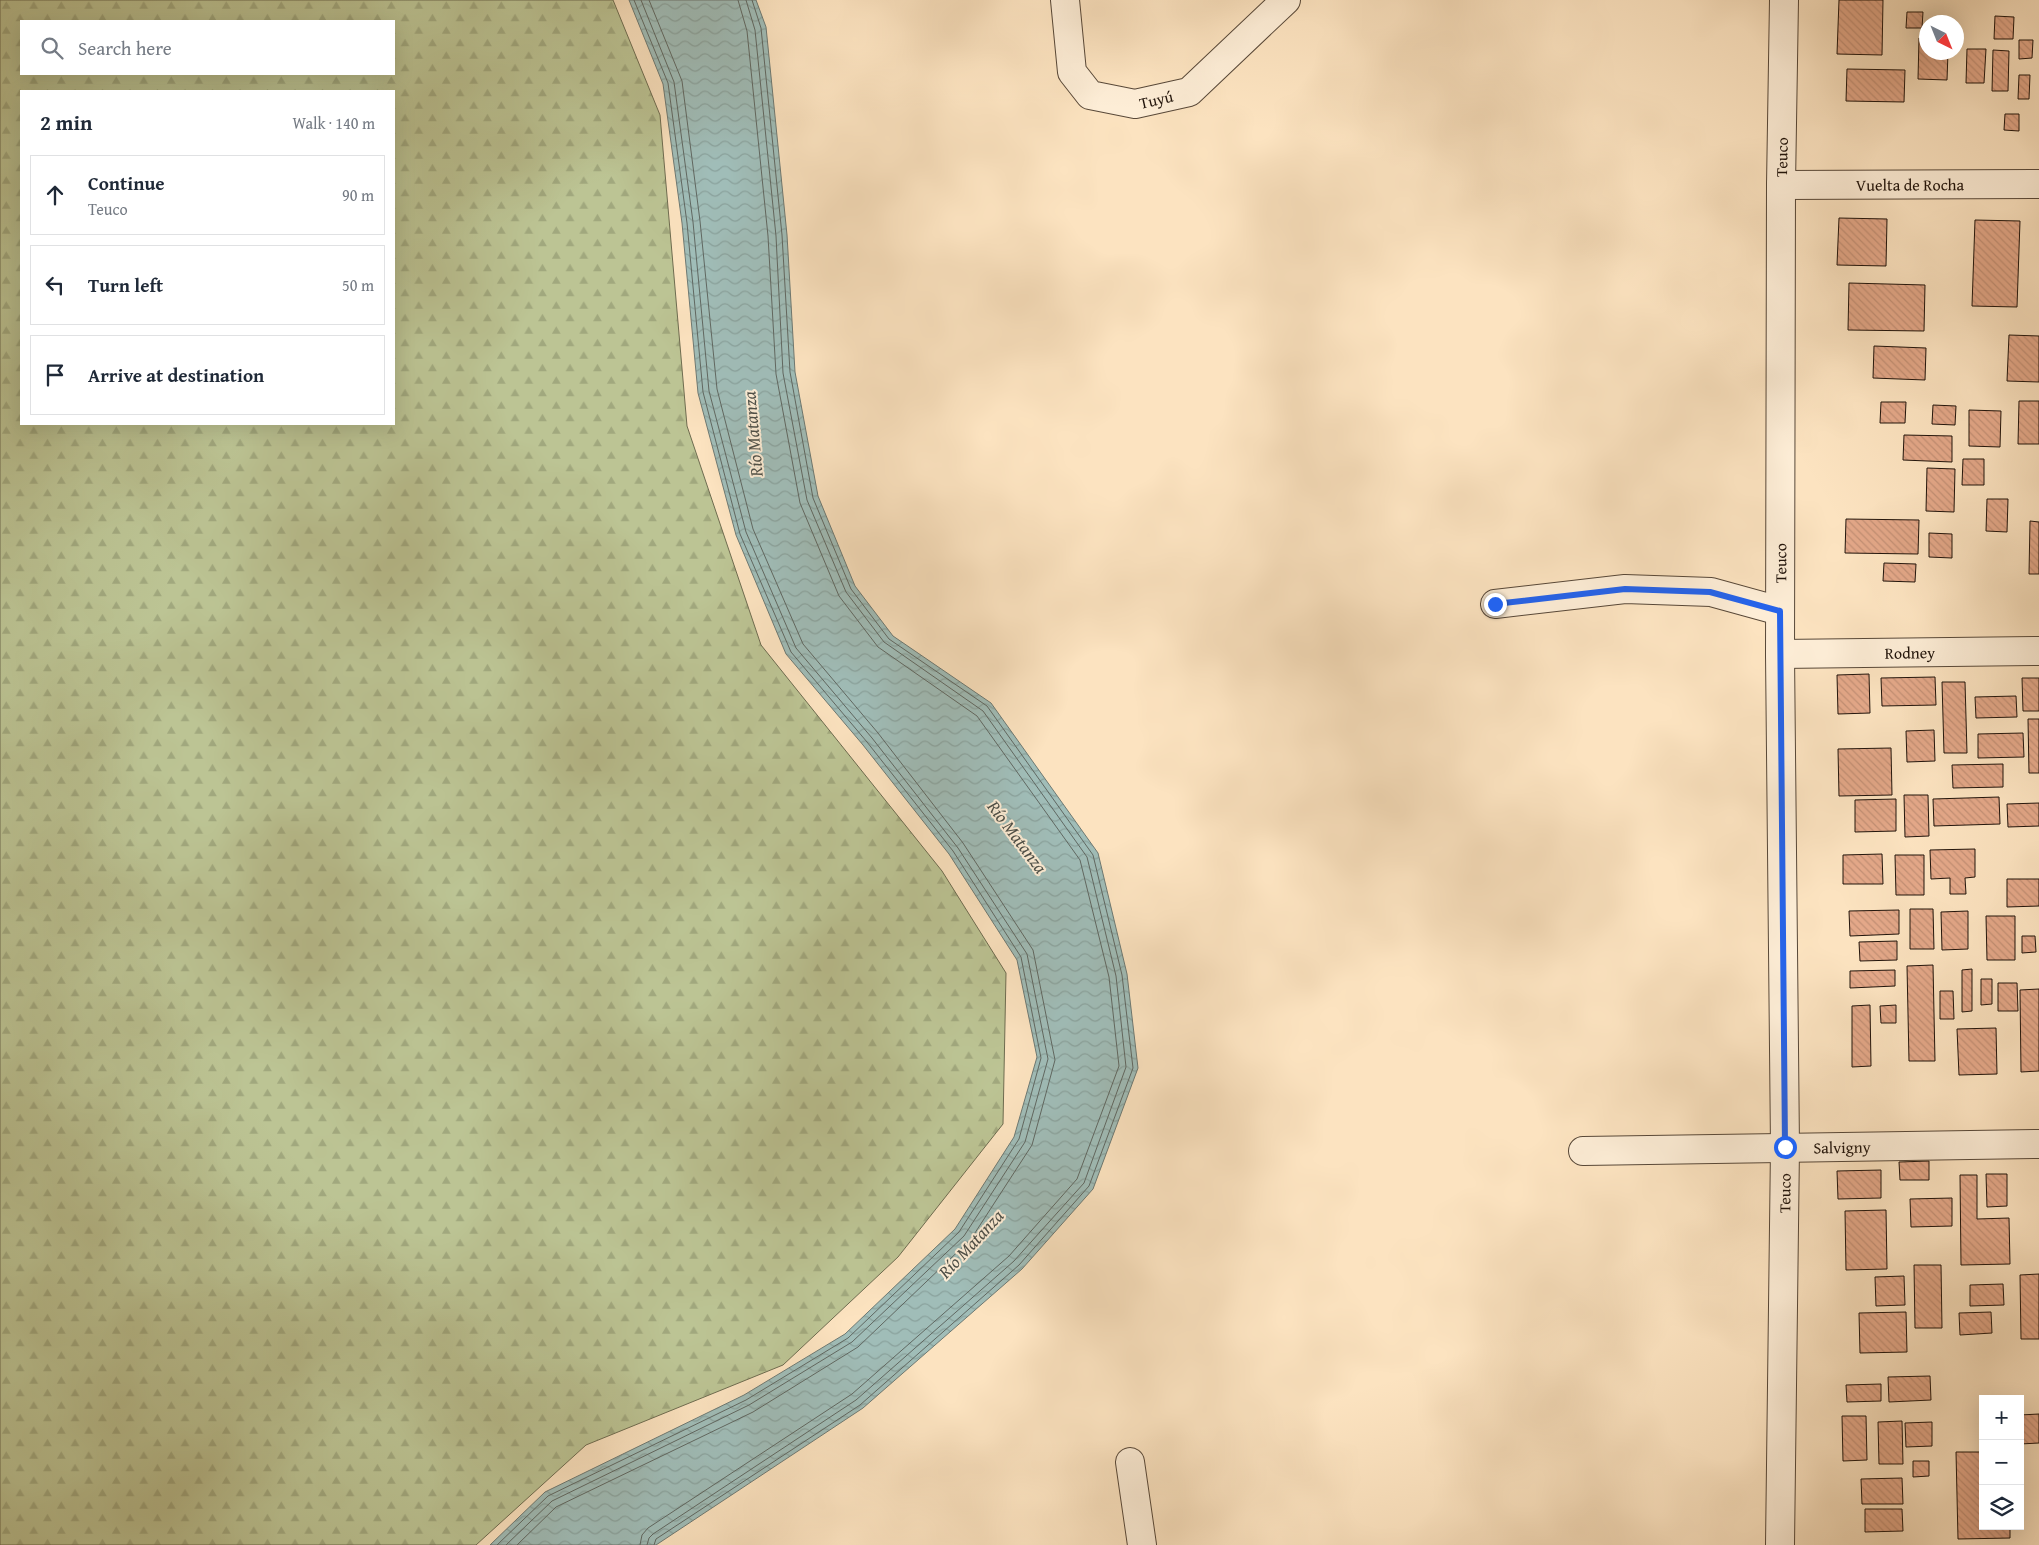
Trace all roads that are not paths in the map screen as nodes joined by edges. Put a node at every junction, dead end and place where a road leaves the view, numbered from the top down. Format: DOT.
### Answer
graph roads {
  1 [pos="1065,0"];
  2 [pos="1286,0"];
  3 [pos="1784,0"];
  4 [pos="2039,184"];
  5 [pos="1781,185"];
  6 [pos="1495,604"];
  7 [pos="1780,611"];
  8 [pos="2039,651"];
  9 [pos="1780,654"];
  10 [pos="2039,1144"];
  11 [pos="1785,1147"];
  12 [pos="1583,1151"];
  13 [pos="1130,1462"];
  14 [pos="1142,1545"];
  15 [pos="1780,1545"];
  1 -- 2 [label="street, Tuyú"];
  3 -- 5 [label="street, Teuco"];
  4 -- 5 [label="street, Vuelta de Rocha"];
  5 -- 7 [label="street, Teuco"];
  6 -- 7 [label="street"];
  7 -- 9 [label="street, Teuco"];
  8 -- 9 [label="street, Rodney"];
  9 -- 11 [label="street, Teuco"];
  10 -- 11 [label="street, Salvigny"];
  11 -- 12 [label="street, Salvigny"];
  11 -- 15 [label="street, Teuco"];
  13 -- 14 [label="street"];
}
